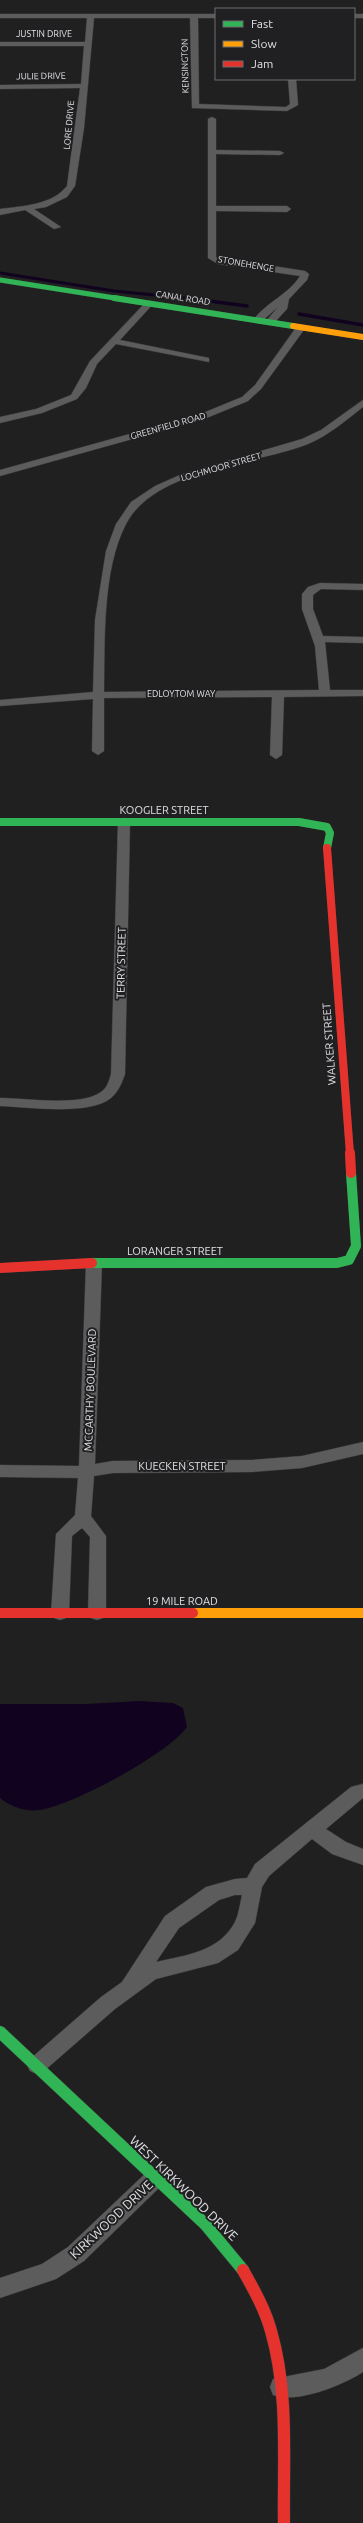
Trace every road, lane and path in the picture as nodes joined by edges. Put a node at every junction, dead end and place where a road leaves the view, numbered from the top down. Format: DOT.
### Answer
graph roads {
  1 [pos="0,16"];
  2 [pos="91,16"];
  3 [pos="194,16"];
  4 [pos="215,16"];
  5 [pos="0,44"];
  6 [pos="89,44"];
  7 [pos="292,80"];
  8 [pos="83,86"];
  9 [pos="0,87"];
  10 [pos="212,119"];
  11 [pos="211,152"];
  12 [pos="280,154"];
  13 [pos="212,208"];
  14 [pos="28,209"];
  15 [pos="286,209"];
  16 [pos="0,212"];
  17 [pos="57,227"];
  18 [pos="0,280"];
  19 [pos="285,298"];
  20 [pos="150,303"];
  21 [pos="259,319"];
  22 [pos="271,321"];
  23 [pos="301,326"];
  24 [pos="363,336"];
  25 [pos="114,341"];
  26 [pos="206,360"];
  27 [pos="363,404"];
  28 [pos="0,420"];
  29 [pos="0,473"];
  30 [pos="363,587"];
  31 [pos="319,639"];
  32 [pos="363,640"];
  33 [pos="325,693"];
  34 [pos="363,693"];
  35 [pos="278,694"];
  36 [pos="100,695"];
  37 [pos="0,703"];
  38 [pos="98,751"];
  39 [pos="276,755"];
  40 [pos="0,822"];
  41 [pos="124,822"];
  42 [pos="327,827"];
  43 [pos="0,1102"];
  44 [pos="349,1260"];
  45 [pos="94,1263"];
  46 [pos="0,1268"];
  47 [pos="363,1448"];
  48 [pos="0,1471"];
  49 [pos="86,1472"];
  50 [pos="83,1517"];
  51 [pos="0,1613"];
  52 [pos="60,1613"];
  53 [pos="97,1613"];
  54 [pos="363,1613"];
  55 [pos="363,1791"];
  56 [pos="308,1833"];
  57 [pos="363,1857"];
  58 [pos="253,1886"];
  59 [pos="127,1990"];
  60 [pos="0,2032"];
  61 [pos="37,2065"];
  62 [pos="156,2177"];
  63 [pos="0,2288"];
  64 [pos="363,2359"];
  65 [pos="281,2386"];
  66 [pos="284,2523"];
  1 -- 2 [label="street"];
  2 -- 3 [label="street"];
  2 -- 6 [label="street, LORE DRIVE"];
  3 -- 4 [label="street"];
  3 -- 7 [label="street, KENSINGTON"];
  5 -- 6 [label="street, JUSTIN DRIVE"];
  6 -- 8 [label="street, LORE DRIVE"];
  8 -- 9 [label="street, JULIE DRIVE"];
  8 -- 14 [label="street, LORE DRIVE"];
  10 -- 11 [label="street, STONEHENGE"];
  11 -- 12 [label="street"];
  11 -- 13 [label="street, STONEHENGE"];
  13 -- 15 [label="street"];
  13 -- 19 [label="street, STONEHENGE"];
  14 -- 16 [label="street, LORE DRIVE"];
  14 -- 17 [label="street"];
  18 -- 20 [label="street, CANAL ROAD"];
  19 -- 21 [label="street, STONEHENGE"];
  19 -- 22 [label="street, STONEHENGE"];
  20 -- 21 [label="street, CANAL ROAD"];
  20 -- 25 [label="street"];
  21 -- 22 [label="street, CANAL ROAD"];
  22 -- 23 [label="street, CANAL ROAD"];
  23 -- 24 [label="street, CANAL ROAD"];
  23 -- 29 [label="street, GREENFIELD ROAD"];
  25 -- 26 [label="street"];
  25 -- 28 [label="street"];
  27 -- 36 [label="street, LOCHMOOR STREET"];
  30 -- 31 [label="street"];
  31 -- 32 [label="street"];
  31 -- 33 [label="street"];
  33 -- 34 [label="street, EDLOYTOM WAY"];
  33 -- 35 [label="street, EDLOYTOM WAY"];
  35 -- 36 [label="street, EDLOYTOM WAY"];
  35 -- 39 [label="street"];
  36 -- 37 [label="street, EDLOYTOM WAY"];
  36 -- 38 [label="street, LOCHMOOR STREET"];
  40 -- 41 [label="street, KOOGLER STREET"];
  41 -- 42 [label="street, KOOGLER STREET"];
  41 -- 43 [label="street, TERRY STREET"];
  42 -- 44 [label="street, WALKER STREET"];
  44 -- 45 [label="street, LORANGER STREET"];
  45 -- 46 [label="street, LORANGER STREET"];
  45 -- 49 [label="street, MCCARTHY BOULEVARD"];
  47 -- 49 [label="street, KUECKEN STREET"];
  48 -- 49 [label="street, KUECKEN STREET"];
  49 -- 50 [label="street, MCCARTHY BOULEVARD"];
  50 -- 52 [label="street"];
  50 -- 53 [label="street"];
  51 -- 52 [label="street, 19 MILE ROAD"];
  52 -- 53 [label="street, 19 MILE ROAD"];
  53 -- 54 [label="street, 19 MILE ROAD"];
  55 -- 56 [label="street"];
  56 -- 57 [label="street"];
  56 -- 58 [label="street"];
  58 -- 59 [label="street"];
  58 -- 59 [label="street"];
  59 -- 61 [label="street"];
  60 -- 61 [label="street, WEST KIRKWOOD DRIVE"];
  61 -- 62 [label="street, WEST KIRKWOOD DRIVE"];
  62 -- 63 [label="street, KIRKWOOD DRIVE"];
  62 -- 65 [label="street, WEST KIRKWOOD DRIVE"];
  64 -- 65 [label="street"];
  65 -- 66 [label="street, WEST KIRKWOOD DRIVE"];
}
